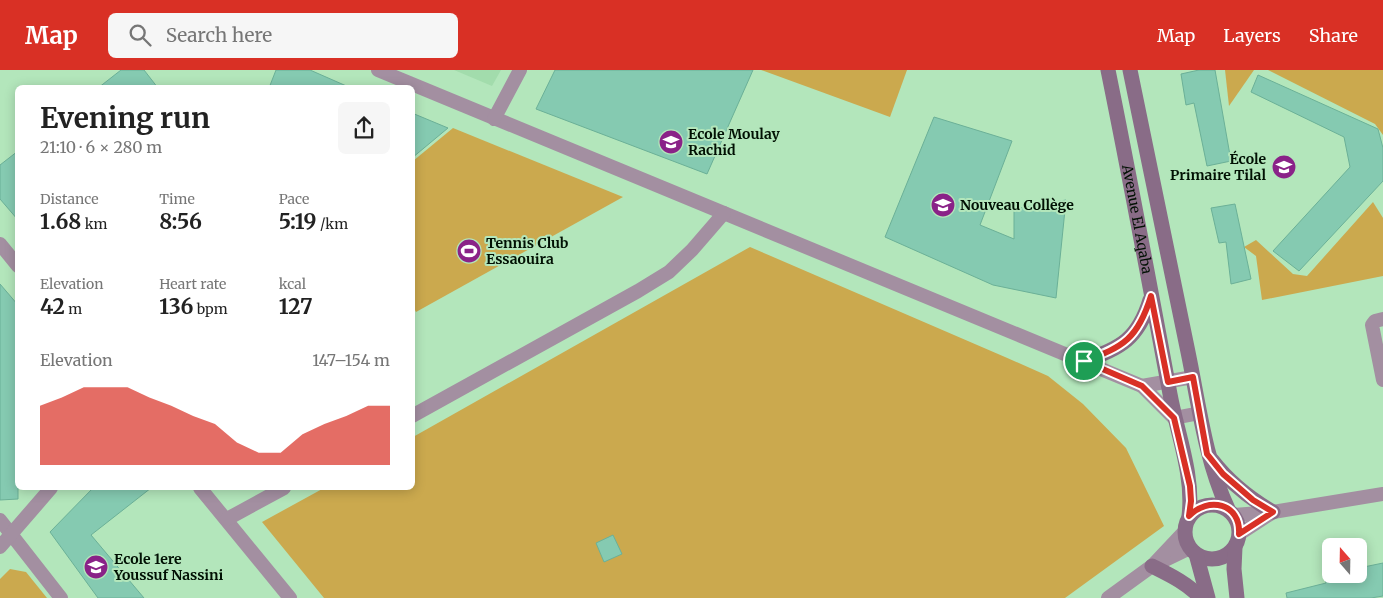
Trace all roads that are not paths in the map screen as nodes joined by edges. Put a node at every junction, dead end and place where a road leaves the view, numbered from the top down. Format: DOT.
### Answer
graph roads {
  1 [pos="378,70"];
  2 [pos="520,70"];
  3 [pos="1108,70"];
  4 [pos="1130,70"];
  5 [pos="414,85"];
  6 [pos="415,86"];
  7 [pos="494,119"];
  8 [pos="724,213"];
  9 [pos="0,244"];
  10 [pos="15,262"];
  11 [pos="1151,296"];
  12 [pos="1383,319"];
  13 [pos="1084,361"];
  14 [pos="1193,377"];
  15 [pos="1383,380"];
  16 [pos="1168,382"];
  17 [pos="1142,386"];
  18 [pos="1200,413"];
  19 [pos="415,414"];
  20 [pos="1174,418"];
  21 [pos="1207,454"];
  22 [pos="49,490"];
  23 [pos="202,490"];
  24 [pos="280,490"];
  25 [pos="1383,494"];
  26 [pos="1231,512"];
  27 [pos="1273,512"];
  28 [pos="1189,516"];
  29 [pos="227,519"];
  30 [pos="0,520"];
  31 [pos="1184,532"];
  32 [pos="12,533"];
  33 [pos="1237,540"];
  34 [pos="0,547"];
  35 [pos="1193,551"];
  36 [pos="1152,566"];
  37 [pos="62,598"];
  38 [pos="290,598"];
  39 [pos="1108,598"];
  40 [pos="1201,598"];
  41 [pos="1208,598"];
  42 [pos="1237,598"];
  1 -- 5 [label="street"];
  2 -- 7 [label="street"];
  3 -- 11 [label="main road, Avenue El Aqaba"];
  4 -- 14 [label="main road, Avenue El Aqaba"];
  6 -- 7 [label="street"];
  7 -- 8 [label="street"];
  8 -- 13 [label="street"];
  8 -- 19 [label="street"];
  9 -- 10 [label="street"];
  11 -- 13 [label="main road"];
  11 -- 16 [label="main road, Avenue El Aqaba"];
  12 -- 15 [label="street"];
  13 -- 17 [label="street"];
  14 -- 16 [label="street"];
  14 -- 18 [label="main road, Avenue El Aqaba"];
  16 -- 17 [label="street"];
  16 -- 20 [label="main road, Avenue El Aqaba"];
  17 -- 20 [label="street"];
  18 -- 20 [label="street"];
  18 -- 21 [label="main road, Avenue El Aqaba"];
  20 -- 28 [label="main road, Avenue El Aqaba"];
  21 -- 26 [label="main road, Avenue El Aqaba"];
  21 -- 27 [label="main road"];
  22 -- 32 [label="street"];
  23 -- 29 [label="street"];
  24 -- 29 [label="street"];
  25 -- 27 [label="street"];
  26 -- 27 [label="street"];
  26 -- 28 [label="main road"];
  26 -- 33 [label="main road"];
  27 -- 33 [label="street"];
  28 -- 31 [label="main road"];
  29 -- 38 [label="street"];
  30 -- 32 [label="street"];
  31 -- 35 [label="main road"];
  31 -- 36 [label="street"];
  32 -- 34 [label="street"];
  32 -- 37 [label="street"];
  33 -- 35 [label="main road"];
  33 -- 42 [label="main road"];
  35 -- 36 [label="street"];
  35 -- 41 [label="main road"];
  36 -- 39 [label="street"];
  36 -- 40 [label="main road"];
}
